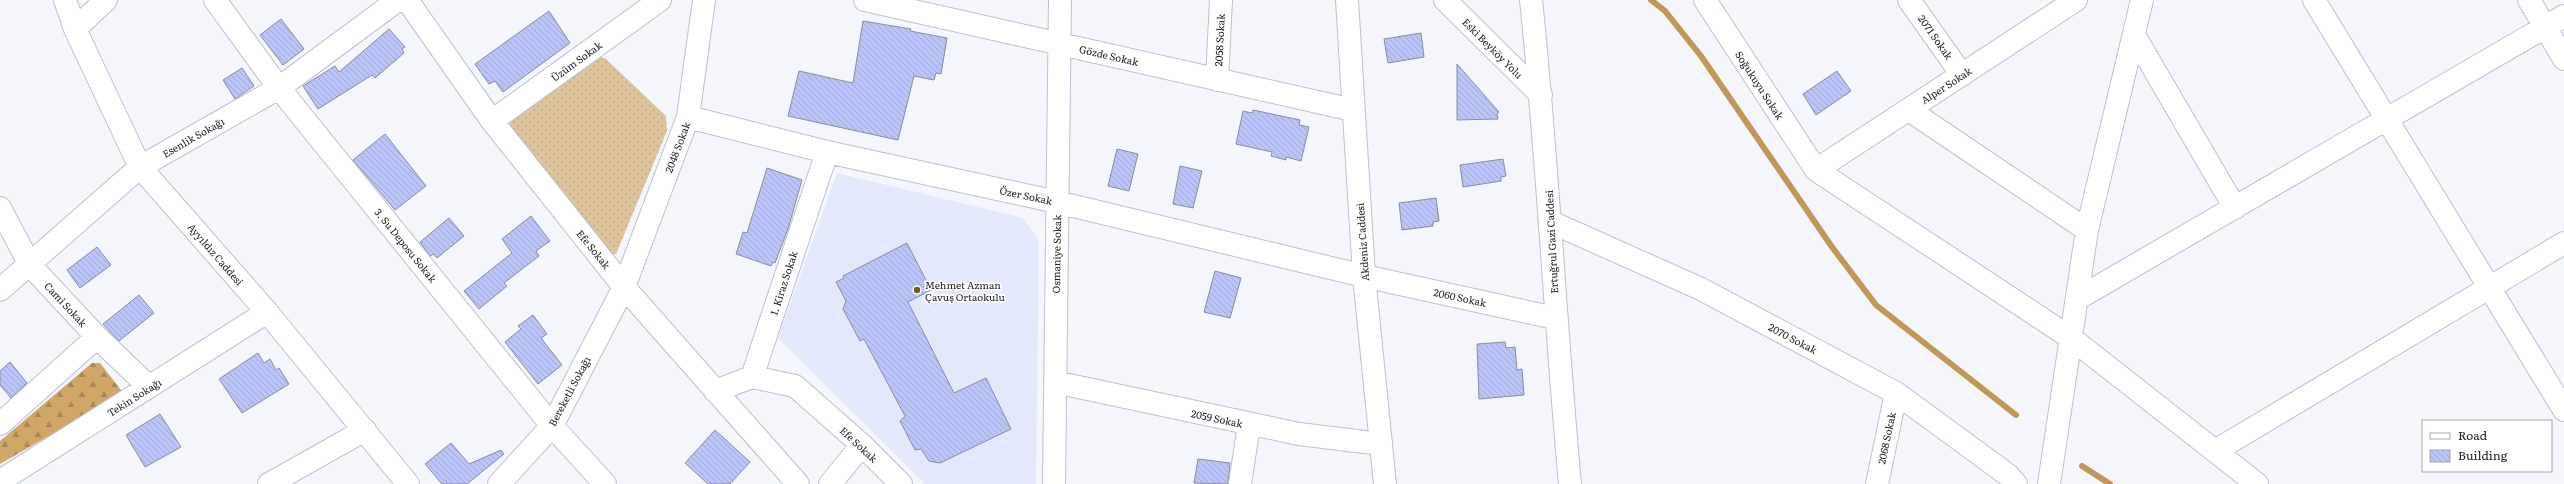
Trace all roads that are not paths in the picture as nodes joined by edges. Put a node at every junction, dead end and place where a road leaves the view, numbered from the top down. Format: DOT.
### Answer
graph roads {
  1 [pos="65,0"];
  2 [pos="106,0"];
  3 [pos="215,0"];
  4 [pos="398,0"];
  5 [pos="407,0"];
  6 [pos="660,0"];
  7 [pos="704,0"];
  8 [pos="865,0"];
  9 [pos="1060,0"];
  10 [pos="1221,0"];
  11 [pos="1347,0"];
  12 [pos="1445,0"];
  13 [pos="1531,0"];
  14 [pos="1705,0"];
  15 [pos="1909,0"];
  16 [pos="2076,0"];
  17 [pos="2142,0"];
  18 [pos="2314,0"];
  19 [pos="2529,0"];
  20 [pos="2564,16"];
  21 [pos="2545,27"];
  22 [pos="75,29"];
  23 [pos="2134,35"];
  24 [pos="1060,44"];
  25 [pos="2564,59"];
  26 [pos="1962,75"];
  27 [pos="1217,80"];
  28 [pos="279,88"];
  29 [pos="1541,95"];
  30 [pos="1353,110"];
  31 [pos="1909,110"];
  32 [pos="688,117"];
  33 [pos="2387,119"];
  34 [pos="492,121"];
  35 [pos="827,152"];
  36 [pos="140,167"];
  37 [pos="1816,170"];
  38 [pos="1057,202"];
  39 [pos="0,208"];
  40 [pos="2235,208"];
  41 [pos="1551,222"];
  42 [pos="2087,230"];
  43 [pos="2564,243"];
  44 [pos="30,265"];
  45 [pos="1364,276"];
  46 [pos="624,287"];
  47 [pos="2489,288"];
  48 [pos="0,290"];
  49 [pos="2077,299"];
  50 [pos="267,312"];
  51 [pos="1555,318"];
  52 [pos="97,337"];
  53 [pos="2071,338"];
  54 [pos="752,377"];
  55 [pos="1055,382"];
  56 [pos="149,387"];
  57 [pos="715,391"];
  58 [pos="1896,393"];
  59 [pos="2564,410"];
  60 [pos="0,424"];
  61 [pos="1249,425"];
  62 [pos="552,426"];
  63 [pos="365,430"];
  64 [pos="1381,444"];
  65 [pos="862,445"];
  66 [pos="2215,451"];
  67 [pos="0,481"];
  68 [pos="269,484"];
  69 [pos="408,484"];
  70 [pos="499,484"];
  71 [pos="605,484"];
  72 [pos="798,484"];
  73 [pos="830,484"];
  74 [pos="901,484"];
  75 [pos="1054,484"];
  76 [pos="1240,484"];
  77 [pos="1385,484"];
  78 [pos="1570,484"];
  79 [pos="1876,484"];
  80 [pos="2016,484"];
  81 [pos="2048,484"];
  82 [pos="2257,484"];
  1 -- 22 [label="street, Ayyıldız Caddesi"];
  2 -- 22 [label="street"];
  3 -- 28 [label="street, 3. Su Deposu Sokak"];
  4 -- 28 [label="street, Esenlik Sokağı"];
  5 -- 34 [label="street, Efe Sokak"];
  6 -- 34 [label="street, Üzüm Sokak"];
  7 -- 32 [label="street, 2048 Sokak"];
  8 -- 24 [label="street, Gözde Sokak"];
  9 -- 24 [label="street, Osmaniye Sokak"];
  10 -- 27 [label="street, 2058 Sokak"];
  11 -- 30 [label="street, Akdeniz Caddesi"];
  12 -- 29 [label="street, Eski Beyköy Yolu"];
  13 -- 29 [label="street, Ertuğrul Gazi Caddesi"];
  14 -- 37 [label="street, Soğukuyu Sokak"];
  15 -- 26 [label="street, 2071 Sokak"];
  16 -- 26 [label="street, Alper Sokak"];
  17 -- 23 [label="street"];
  18 -- 33 [label="street"];
  19 -- 21 [label="street"];
  20 -- 21 [label="street"];
  21 -- 25 [label="street"];
  21 -- 33 [label="street"];
  22 -- 36 [label="street, Ayyıldız Caddesi"];
  23 -- 40 [label="street"];
  23 -- 42 [label="street"];
  24 -- 27 [label="street, Gözde Sokak"];
  24 -- 38 [label="street, Osmaniye Sokak"];
  26 -- 31 [label="street, Alper Sokak"];
  27 -- 30 [label="street, Gözde Sokak"];
  28 -- 36 [label="street, Esenlik Sokağı"];
  28 -- 62 [label="street, 3. Su Deposu Sokak"];
  29 -- 41 [label="street, Ertuğrul Gazi Caddesi"];
  30 -- 45 [label="street, Akdeniz Caddesi"];
  31 -- 37 [label="street, Alper Sokak"];
  31 -- 42 [label="street"];
  32 -- 35 [label="street, Özer Sokak"];
  32 -- 46 [label="street, 2048 Sokak"];
  33 -- 40 [label="street"];
  33 -- 47 [label="street"];
  34 -- 46 [label="street, Efe Sokak"];
  35 -- 38 [label="street, Özer Sokak"];
  35 -- 54 [label="street, 1. Kiraz Sokak"];
  36 -- 44 [label="street, Esenlik Sokağı"];
  36 -- 50 [label="street, Ayyıldız Caddesi"];
  37 -- 53 [label="street"];
  38 -- 45 [label="street, Özer Sokak"];
  38 -- 55 [label="street, Osmaniye Sokak"];
  39 -- 44 [label="street, Cami Sokak"];
  40 -- 49 [label="street"];
  41 -- 51 [label="street, Ertuğrul Gazi Caddesi"];
  41 -- 58 [label="street, 2070 Sokak"];
  42 -- 49 [label="street"];
  43 -- 47 [label="street"];
  44 -- 48 [label="street, Esenlik Sokağı"];
  44 -- 52 [label="street, Cami Sokak"];
  45 -- 51 [label="street, 2060 Sokak"];
  45 -- 64 [label="street, Akdeniz Caddesi"];
  46 -- 57 [label="street, Efe Sokak"];
  46 -- 62 [label="street, Bereketli Sokağı"];
  47 -- 59 [label="street"];
  47 -- 66 [label="street"];
  49 -- 53 [label="street"];
  50 -- 56 [label="street, Tekin Sokağı"];
  50 -- 63 [label="street, Ayyıldız Caddesi"];
  51 -- 78 [label="street, Ertuğrul Gazi Caddesi"];
  52 -- 56 [label="street, Cami Sokak"];
  52 -- 60 [label="street"];
  53 -- 66 [label="street"];
  53 -- 81 [label="street"];
  54 -- 57 [label="street"];
  54 -- 65 [label="street, Efe Sokak"];
  55 -- 61 [label="street, 2059 Sokak"];
  55 -- 75 [label="street, Osmaniye Sokak"];
  56 -- 67 [label="street, Tekin Sokağı"];
  57 -- 72 [label="street, Efe Sokak"];
  58 -- 79 [label="street, 2068 Sokak"];
  58 -- 80 [label="street, 2070 Sokak"];
  61 -- 64 [label="street, 2059 Sokak"];
  61 -- 76 [label="street"];
  62 -- 70 [label="street, Bereketli Sokağı"];
  62 -- 71 [label="street, 3. Su Deposu Sokak"];
  63 -- 68 [label="street"];
  63 -- 69 [label="street, Ayyıldız Caddesi"];
  64 -- 77 [label="street, Akdeniz Caddesi"];
  65 -- 73 [label="street"];
  65 -- 74 [label="street, Efe Sokak"];
  66 -- 82 [label="street"];
}
